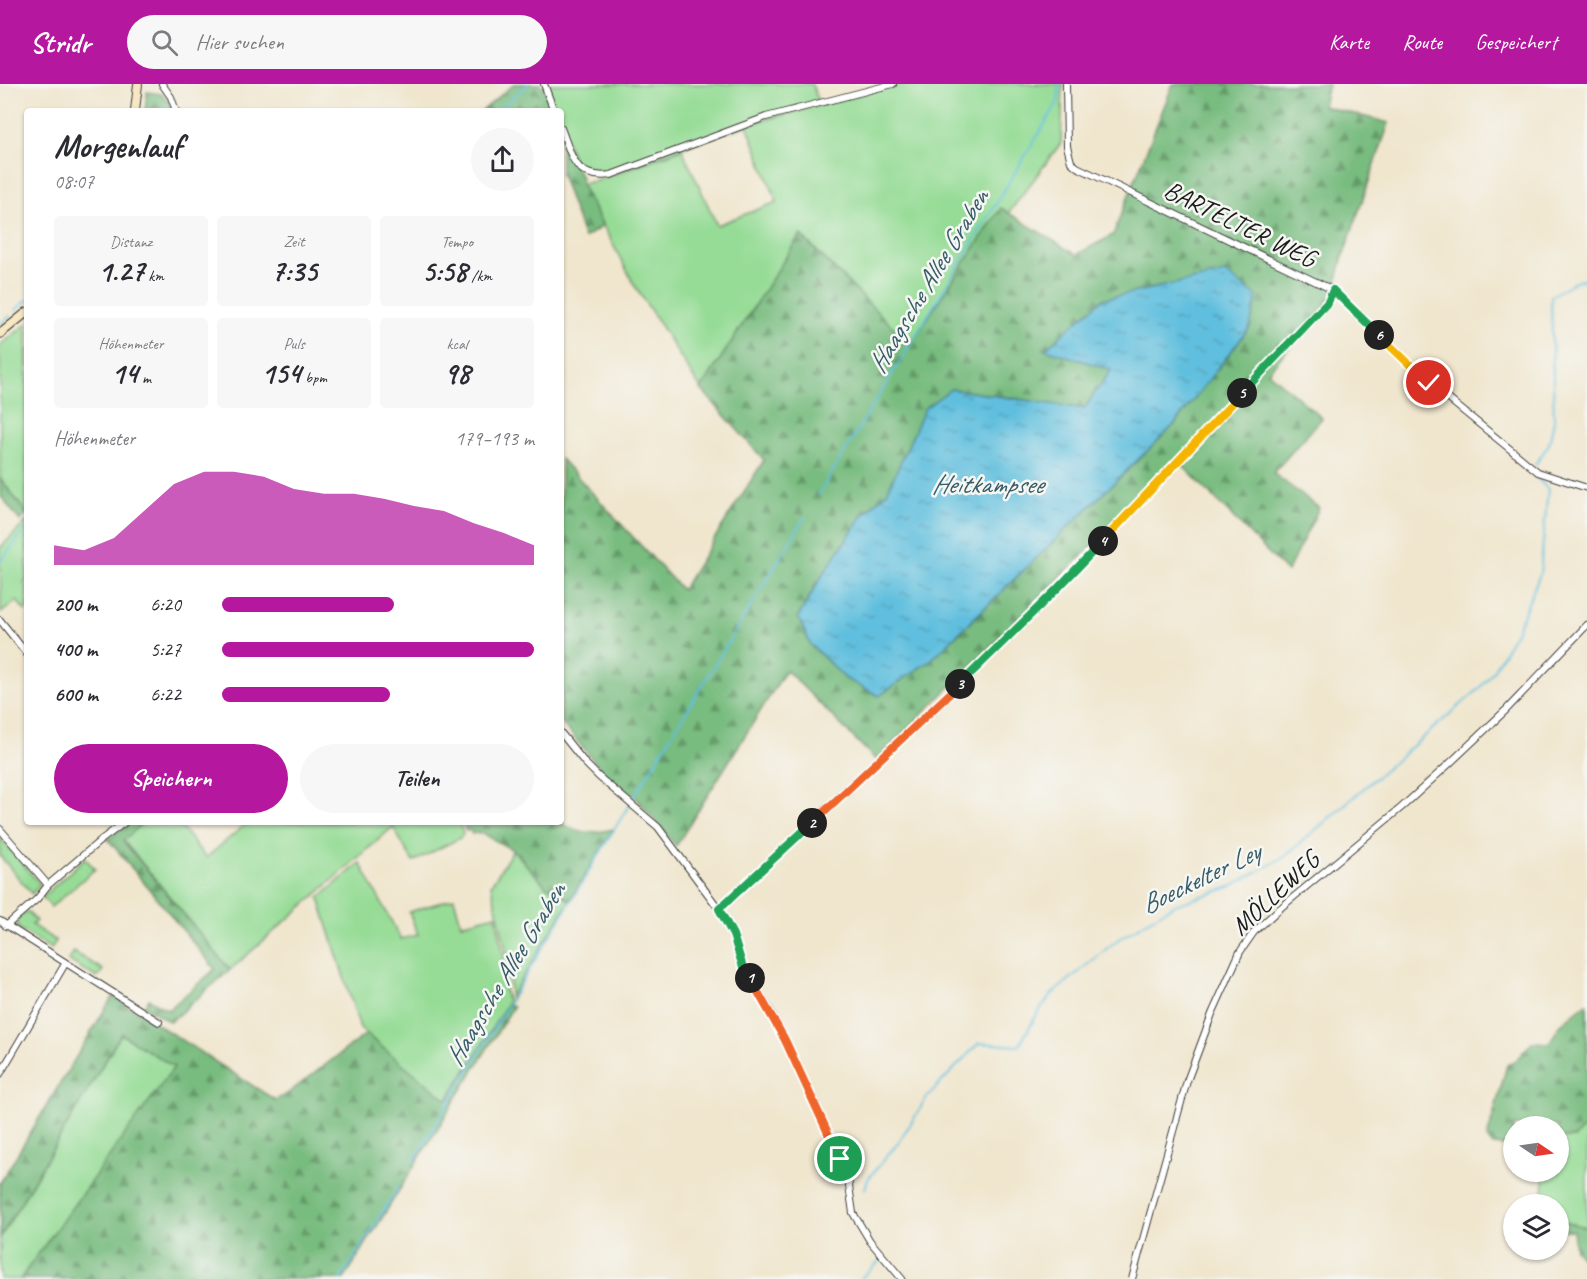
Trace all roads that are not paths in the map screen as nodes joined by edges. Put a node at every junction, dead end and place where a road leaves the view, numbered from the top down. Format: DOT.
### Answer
graph roads {
  1 [pos="138,84"];
  2 [pos="162,84"];
  3 [pos="544,84"];
  4 [pos="892,84"];
  5 [pos="1066,84"];
  6 [pos="135,108"];
  7 [pos="175,108"];
  8 [pos="553,108"];
  9 [pos="564,136"];
  10 [pos="1333,290"];
  11 [pos="24,314"];
  12 [pos="0,334"];
  13 [pos="1587,488"];
  14 [pos="0,620"];
  15 [pos="1587,625"];
  16 [pos="24,650"];
  17 [pos="564,737"];
  18 [pos="121,825"];
  19 [pos="0,829"];
  20 [pos="48,885"];
  21 [pos="719,909"];
  22 [pos="0,921"];
  23 [pos="6,926"];
  24 [pos="65,964"];
  25 [pos="159,1022"];
  26 [pos="0,1074"];
  27 [pos="902,1279"];
  28 [pos="1131,1279"];
  1 -- 6 [label="street"];
  2 -- 7 [label="street"];
  3 -- 8 [label="street"];
  4 -- 9 [label="street"];
  5 -- 10 [label="street, BARTELTER WEG"];
  10 -- 13 [label="street, BARTELTER WEG"];
  10 -- 21 [label="street"];
  11 -- 12 [label="street"];
  14 -- 16 [label="street"];
  15 -- 28 [label="street, MÖLLEWEG"];
  17 -- 21 [label="street"];
  18 -- 20 [label="street"];
  19 -- 20 [label="street"];
  20 -- 23 [label="street"];
  21 -- 27 [label="street"];
  22 -- 23 [label="street"];
  23 -- 24 [label="street"];
  24 -- 25 [label="street"];
  24 -- 26 [label="street"];
}
